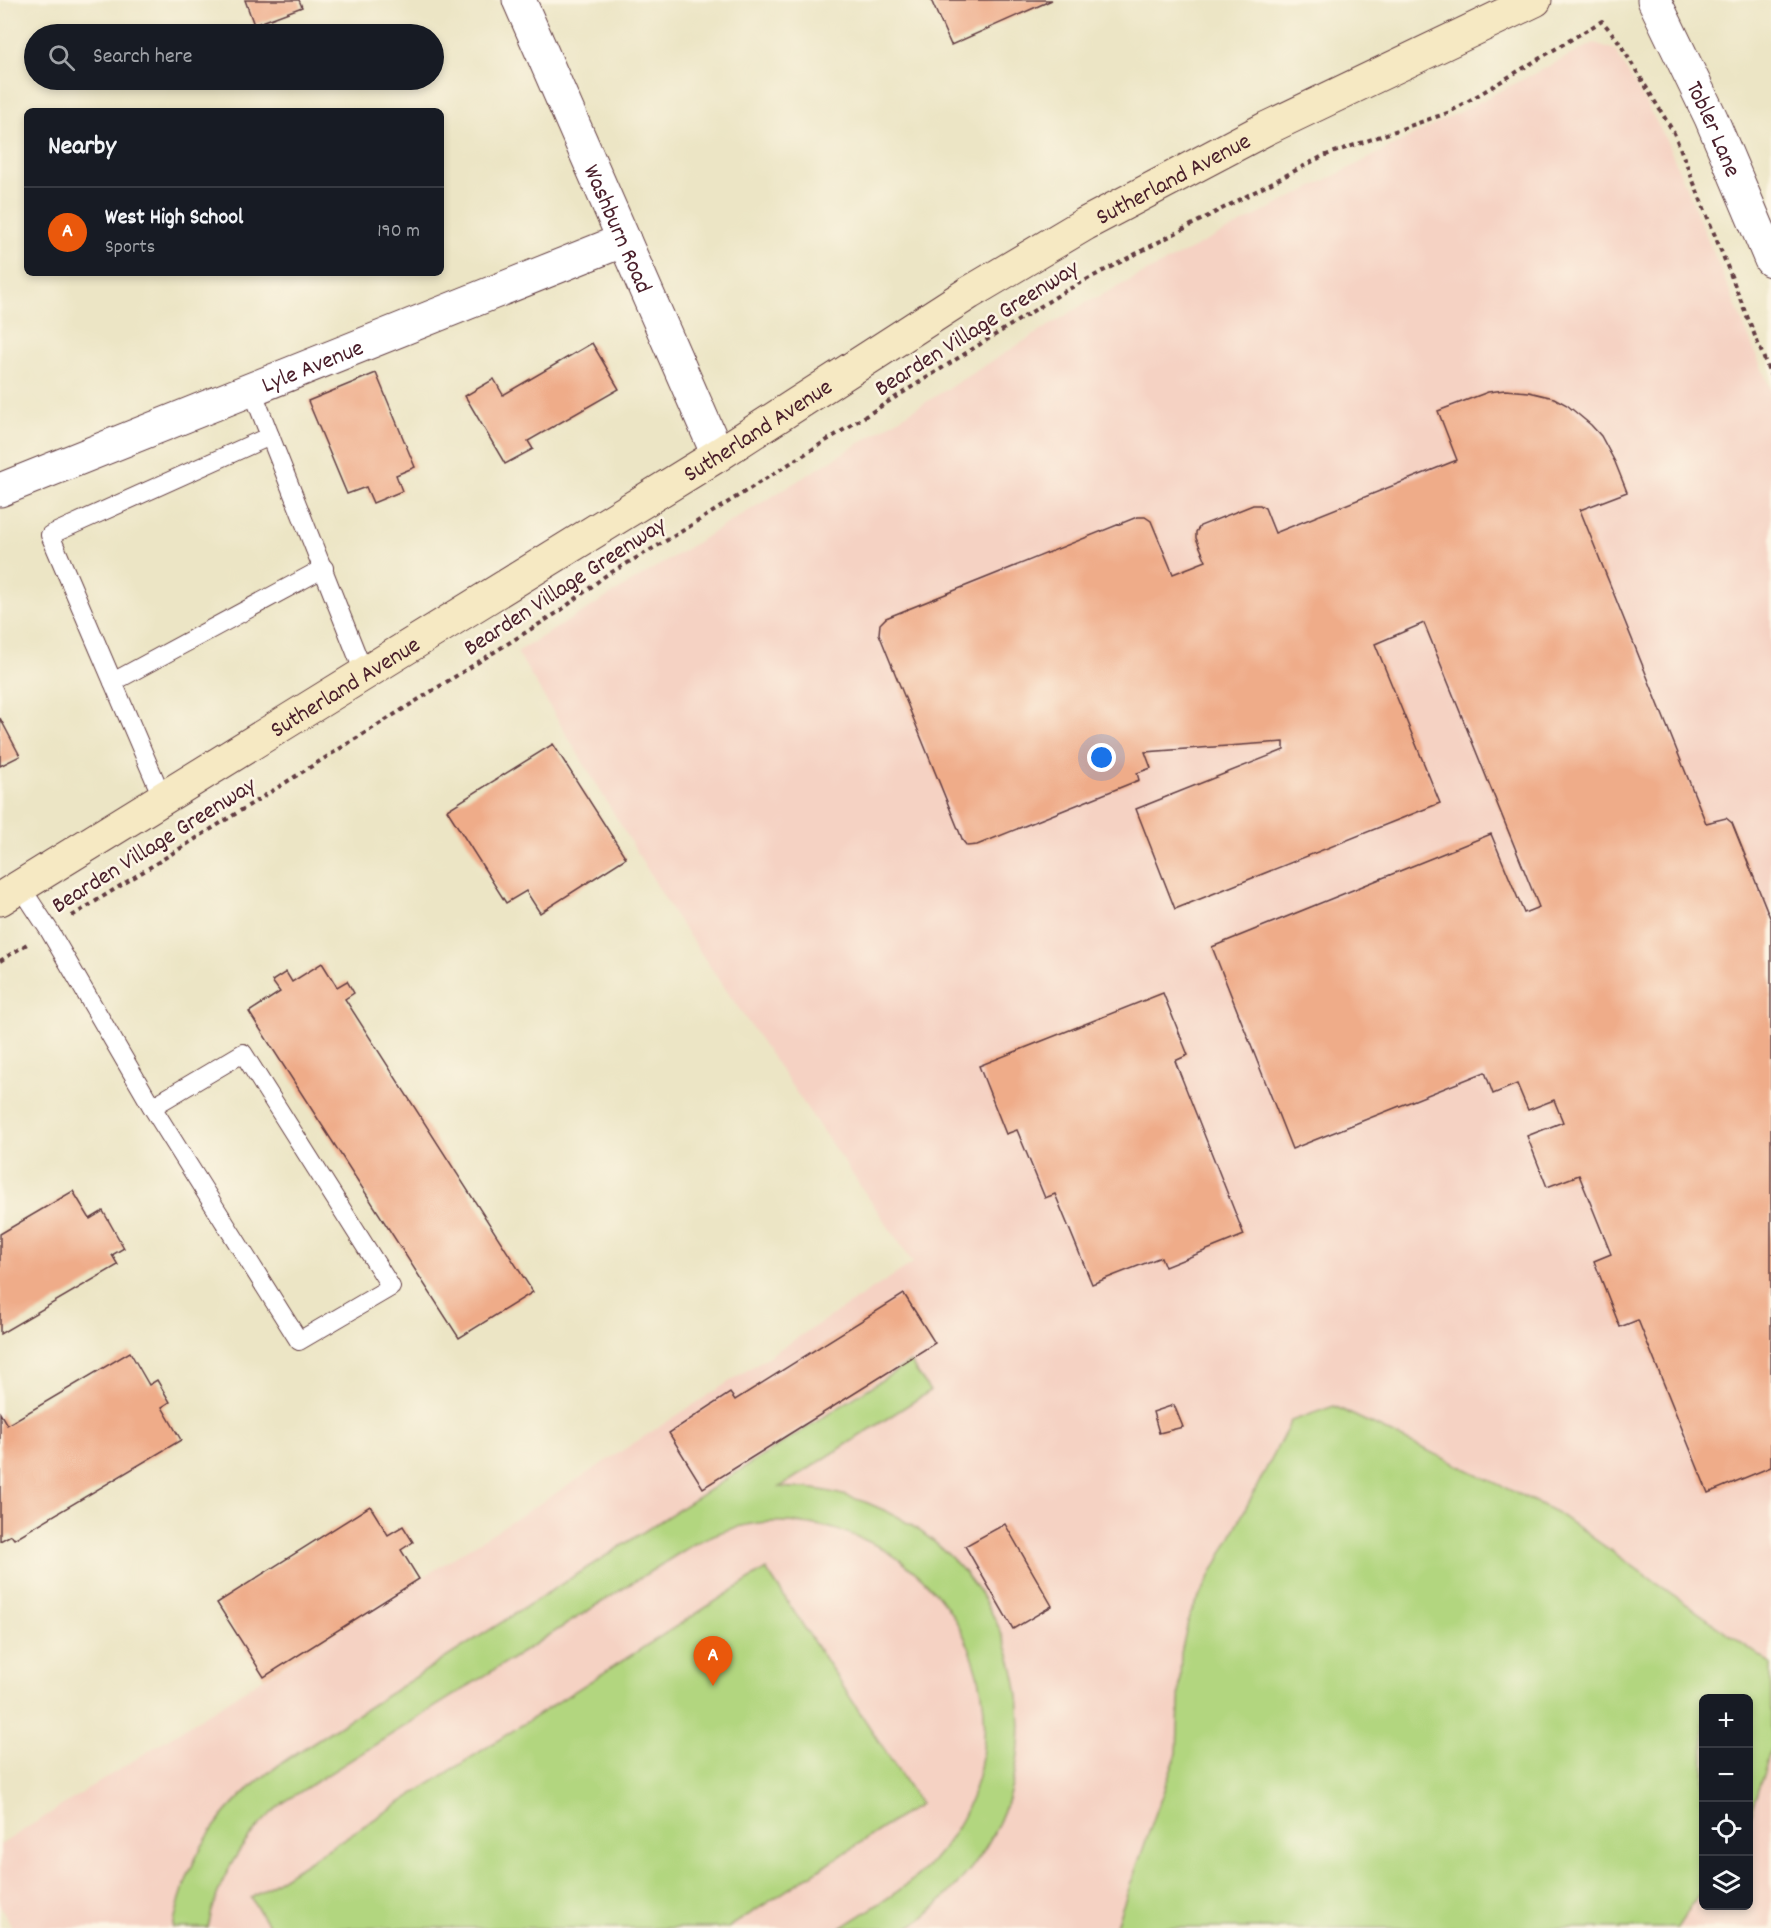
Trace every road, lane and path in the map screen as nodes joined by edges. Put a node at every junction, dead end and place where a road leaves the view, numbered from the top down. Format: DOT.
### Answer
graph roads {
  1 [pos="519,0"];
  2 [pos="1535,0"];
  3 [pos="1654,0"];
  4 [pos="624,240"];
  5 [pos="1771,260"];
  6 [pos="1771,376"];
  7 [pos="252,390"];
  8 [pos="270,436"];
  9 [pos="718,455"];
  10 [pos="0,490"];
  11 [pos="324,568"];
  12 [pos="364,673"];
  13 [pos="113,682"];
  14 [pos="163,799"];
  15 [pos="10,892"];
  16 [pos="49,930"];
  17 [pos="0,960"];
  18 [pos="152,1107"];
  1 -- 4 [label="street, Washburn Road"];
  2 -- 9 [label="street, Sutherland Avenue"];
  3 -- 5 [label="street, Tobler Lane"];
  4 -- 7 [label="street, Lyle Avenue"];
  4 -- 9 [label="street, Washburn Road"];
  6 -- 16 [label="path, Bearden Village Greenway"];
  7 -- 8 [label="lane"];
  7 -- 10 [label="street, Lyle Avenue"];
  8 -- 11 [label="lane"];
  8 -- 13 [label="lane"];
  9 -- 12 [label="street, Sutherland Avenue"];
  11 -- 12 [label="lane"];
  11 -- 13 [label="lane"];
  12 -- 14 [label="street, Sutherland Avenue"];
  13 -- 14 [label="lane"];
  14 -- 15 [label="street, Sutherland Avenue"];
  15 -- 16 [label="lane"];
  16 -- 17 [label="path, Bearden Village Greenway"];
  16 -- 18 [label="lane"];
  18 -- 18 [label="lane"];
}
